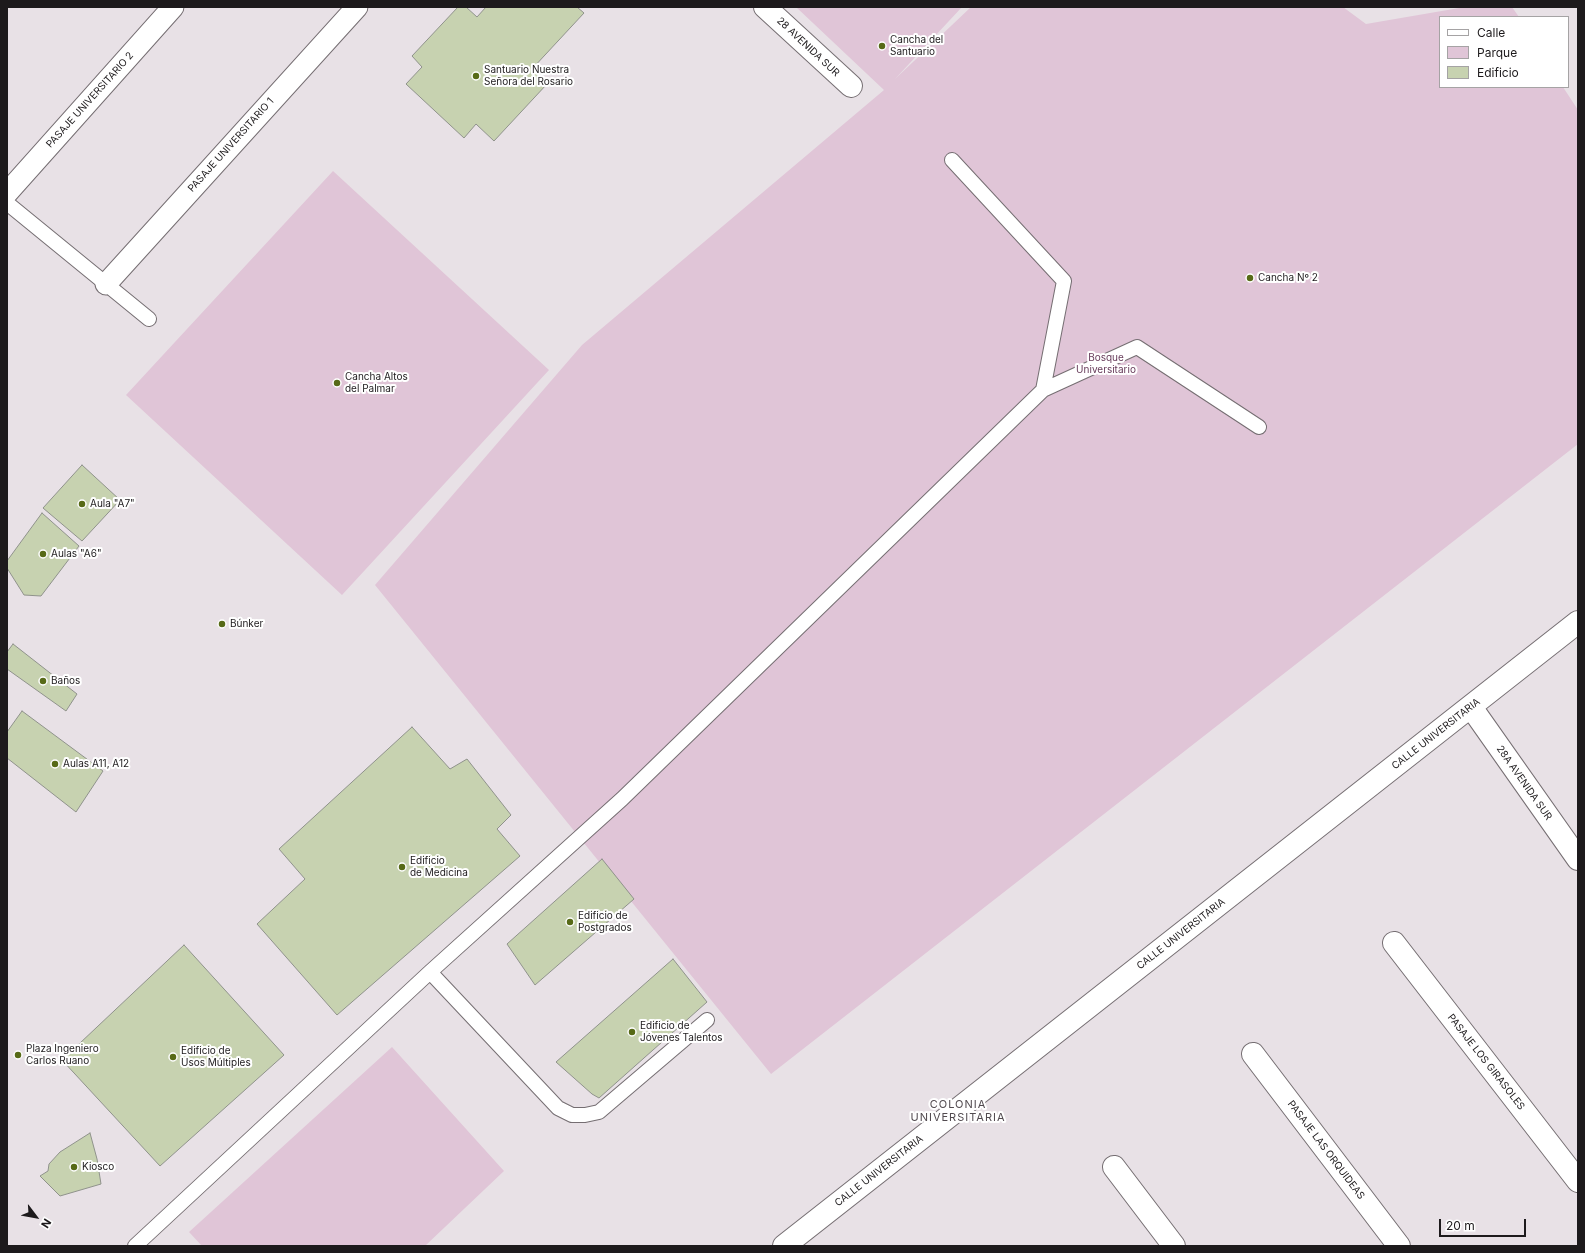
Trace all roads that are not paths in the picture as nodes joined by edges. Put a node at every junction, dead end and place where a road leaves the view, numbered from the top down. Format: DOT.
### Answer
graph roads {
  1 [pos="173,7"];
  2 [pos="357,7"];
  3 [pos="766,7"];
  4 [pos="851,86"];
  5 [pos="952,160"];
  6 [pos="7,193"];
  7 [pos="7,203"];
  8 [pos="106,284"];
  9 [pos="149,319"];
  10 [pos="1043,390"];
  11 [pos="1259,427"];
  12 [pos="1578,622"];
  13 [pos="1471,707"];
  14 [pos="1578,859"];
  15 [pos="1394,943"];
  16 [pos="430,972"];
  17 [pos="707,1020"];
  18 [pos="1253,1054"];
  19 [pos="1114,1167"];
  20 [pos="1578,1181"];
  21 [pos="135,1246"];
  22 [pos="784,1246"];
  23 [pos="1174,1246"];
  24 [pos="1399,1246"];
  1 -- 6 [label="street, PASAJE UNIVERSITARIO 2"];
  2 -- 8 [label="street, PASAJE UNIVERSITARIO 1"];
  3 -- 4 [label="street, 28 AVENIDA SUR"];
  5 -- 10 [label="lane"];
  7 -- 8 [label="lane"];
  8 -- 9 [label="lane"];
  10 -- 11 [label="lane"];
  10 -- 16 [label="lane"];
  12 -- 13 [label="street, CALLE UNIVERSITARIA"];
  13 -- 14 [label="street, 28A AVENIDA SUR"];
  13 -- 22 [label="street, CALLE UNIVERSITARIA"];
  15 -- 20 [label="street, PASAJE LOS GIRASOLES"];
  16 -- 17 [label="lane"];
  16 -- 21 [label="lane"];
  18 -- 24 [label="street, PASAJE LAS ORQUIDEAS"];
  19 -- 23 [label="street"];
}
